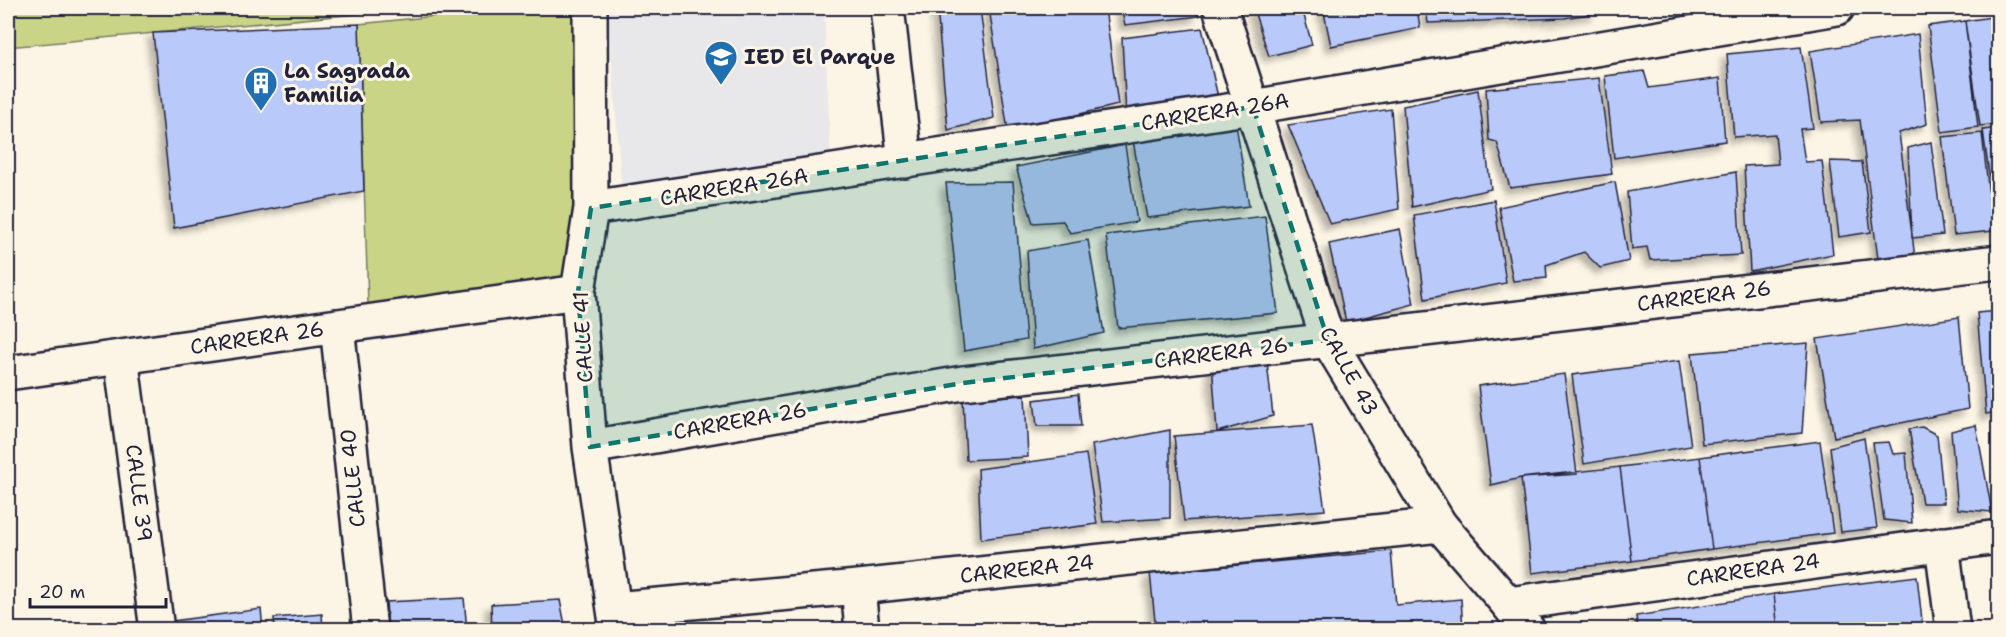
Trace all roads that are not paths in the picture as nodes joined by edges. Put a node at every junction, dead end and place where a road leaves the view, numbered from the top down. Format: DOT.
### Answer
graph roads {
  1 [pos="590,8"];
  2 [pos="886,8"];
  3 [pos="1220,8"];
  4 [pos="1837,8"];
  5 [pos="1253,107"];
  6 [pos="905,161"];
  7 [pos="591,208"];
  8 [pos="1998,261"];
  9 [pos="578,292"];
  10 [pos="337,326"];
  11 [pos="1328,340"];
  12 [pos="121,357"];
  13 [pos="8,373"];
  14 [pos="590,447"];
  15 [pos="1440,525"];
  16 [pos="1998,537"];
  17 [pos="1942,544"];
  18 [pos="858,587"];
  19 [pos="1508,604"];
  20 [pos="616,619"];
  21 [pos="157,630"];
  22 [pos="370,630"];
  23 [pos="862,630"];
  24 [pos="1528,630"];
  25 [pos="1953,630"];
  1 -- 7 [label="street, CALLE 41"];
  2 -- 6 [label="street"];
  3 -- 5 [label="street, CALLE 43"];
  4 -- 5 [label="street, CARRERA 26A"];
  5 -- 6 [label="street, CARRERA 26A"];
  5 -- 11 [label="street, CALLE 43"];
  6 -- 7 [label="street, CARRERA 26A"];
  7 -- 9 [label="street, CALLE 41"];
  8 -- 11 [label="street, CARRERA 26"];
  9 -- 10 [label="street, CARRERA 26"];
  9 -- 14 [label="street, CALLE 41"];
  10 -- 12 [label="street, CARRERA 26"];
  10 -- 22 [label="street, CALLE 40"];
  11 -- 14 [label="street, CARRERA 26"];
  11 -- 15 [label="street, CALLE 43"];
  12 -- 13 [label="street, CARRERA 26"];
  12 -- 21 [label="street, CALLE 39"];
  14 -- 20 [label="street, CALLE 41"];
  15 -- 18 [label="street, CARRERA 24"];
  15 -- 19 [label="street, CALLE 43"];
  16 -- 17 [label="street, CARRERA 24"];
  17 -- 19 [label="street, CARRERA 24"];
  17 -- 25 [label="street"];
  18 -- 20 [label="street, CARRERA 24"];
  18 -- 23 [label="street"];
  19 -- 24 [label="street, CALLE 43"];
}
